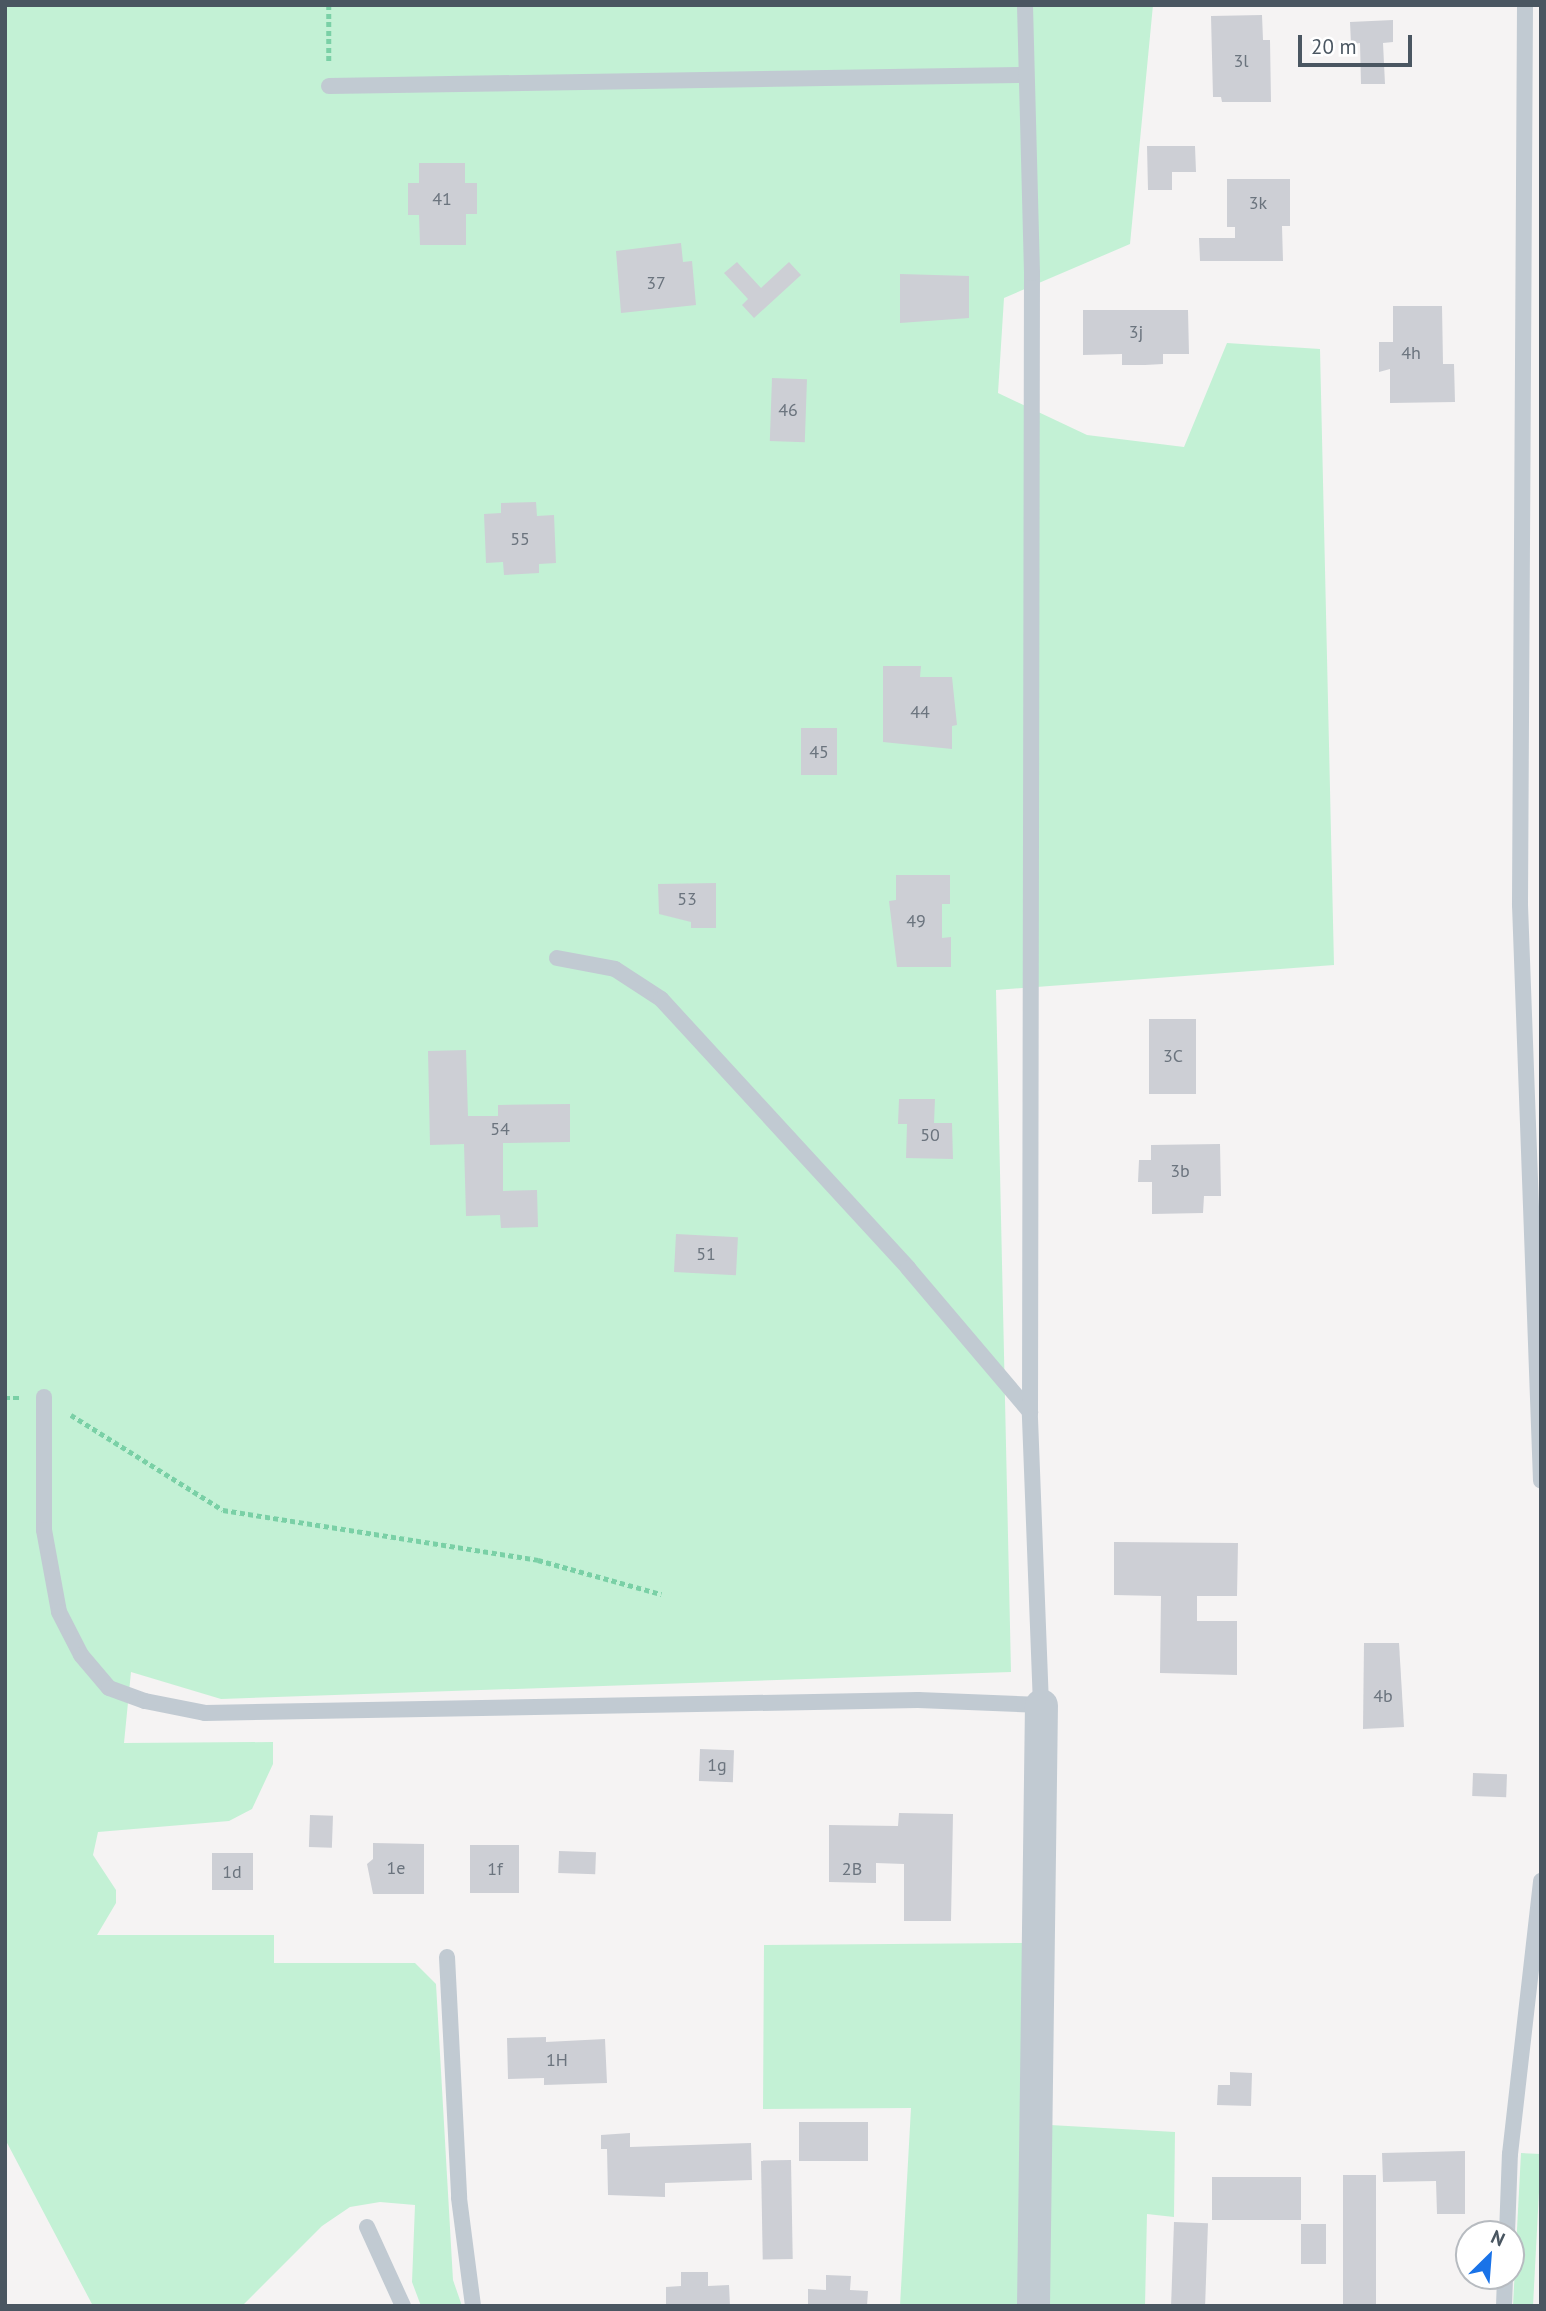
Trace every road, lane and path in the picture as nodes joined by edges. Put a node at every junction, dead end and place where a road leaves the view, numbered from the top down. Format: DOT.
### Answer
graph roads {
  1 [pos="329,5"];
  2 [pos="1025,5"];
  3 [pos="1525,5"];
  4 [pos="1025,75"];
  5 [pos="329,86"];
  6 [pos="557,958"];
  7 [pos="44,1397"];
  8 [pos="5,1398"];
  9 [pos="1030,1412"];
  10 [pos="1541,1481"];
  11 [pos="661,1594"];
  12 [pos="1041,1704"];
  13 [pos="1541,1881"];
  14 [pos="447,1956"];
  15 [pos="1508,2220"];
  16 [pos="367,2227"];
  17 [pos="403,2306"];
  18 [pos="473,2306"];
  19 [pos="1033,2306"];
  1 -- 5 [label="path"];
  2 -- 4 [label="lane"];
  3 -- 10 [label="lane"];
  4 -- 5 [label="lane"];
  4 -- 9 [label="lane"];
  6 -- 9 [label="lane"];
  7 -- 8 [label="path"];
  7 -- 11 [label="path"];
  7 -- 12 [label="lane"];
  9 -- 12 [label="lane"];
  12 -- 19 [label="street"];
  13 -- 15 [label="lane"];
  14 -- 18 [label="lane"];
  16 -- 17 [label="lane"];
}
